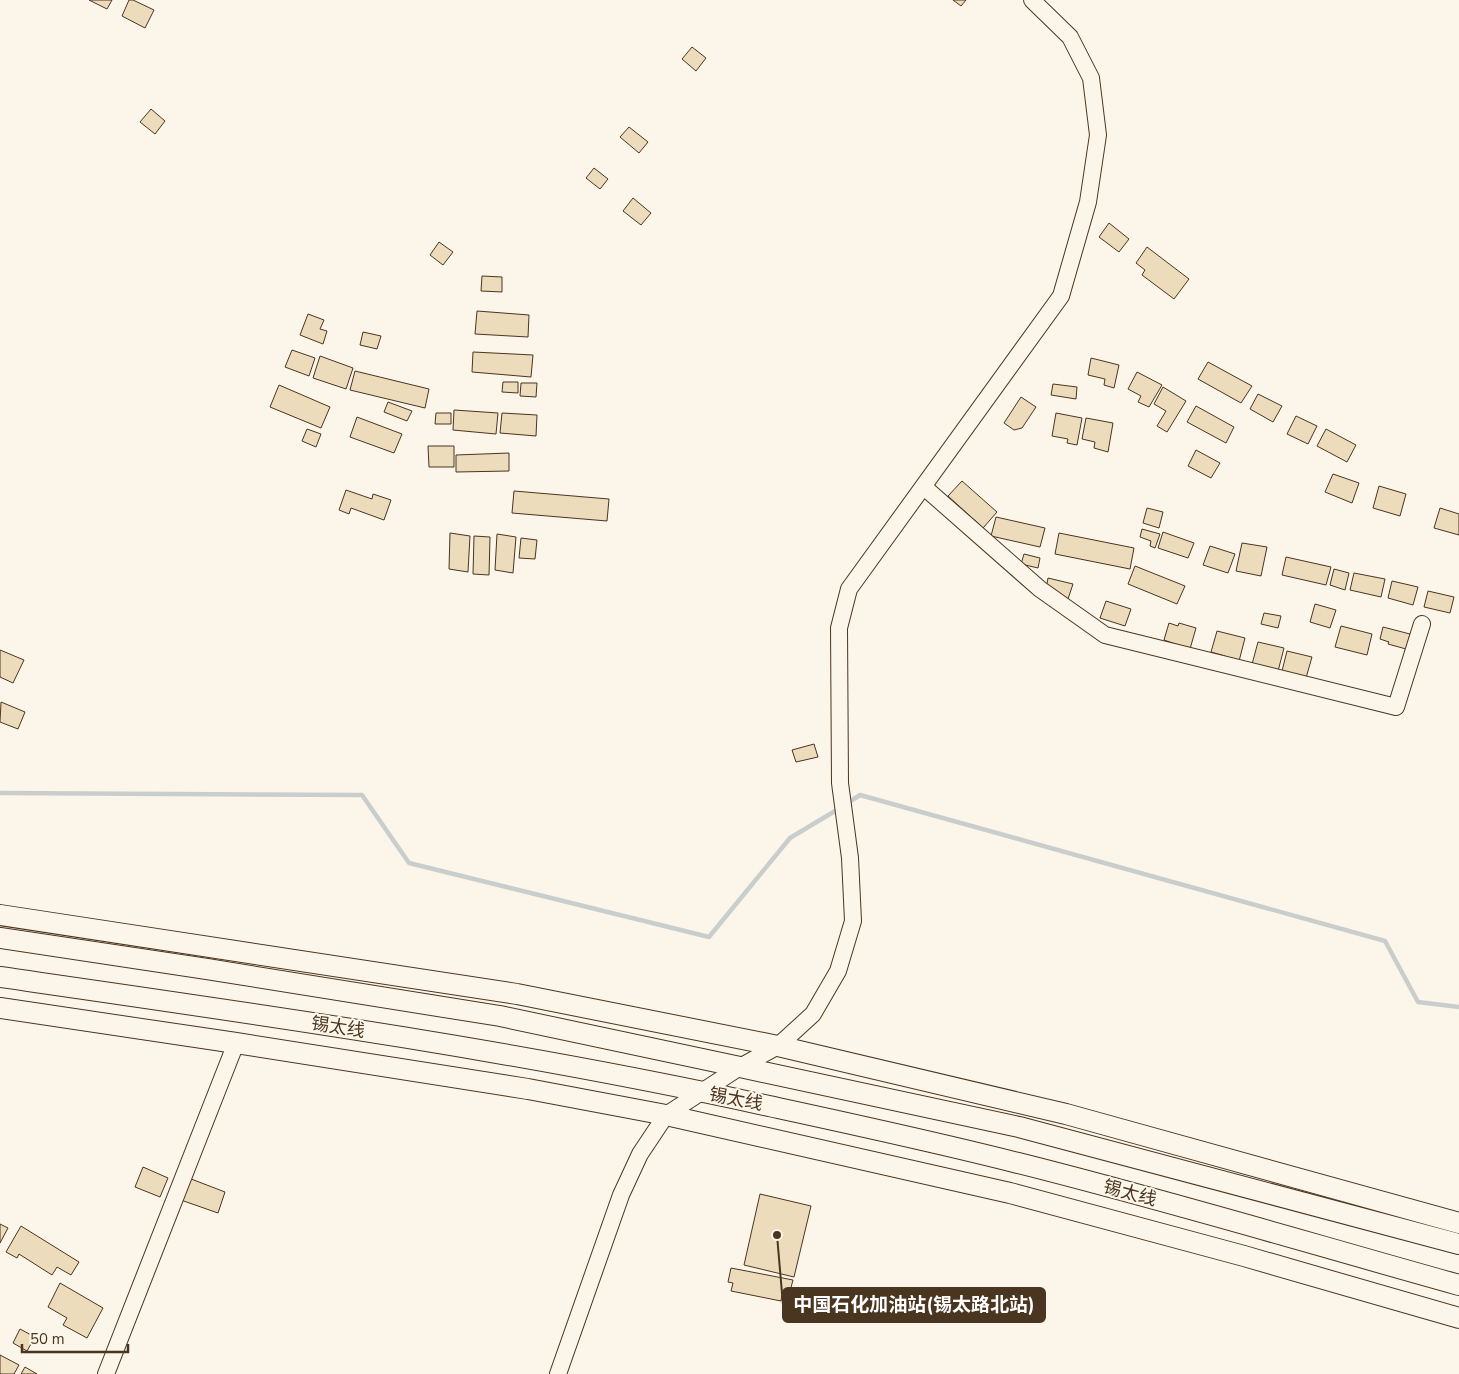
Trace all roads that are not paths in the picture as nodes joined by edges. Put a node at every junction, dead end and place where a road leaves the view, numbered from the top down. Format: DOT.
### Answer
graph roads {
  1 [pos="1032,0"];
  2 [pos="924,487"];
  3 [pos="1422,624"];
  4 [pos="0,915"];
  5 [pos="0,938"];
  6 [pos="0,977"];
  7 [pos="0,1008"];
  8 [pos="236,1042"];
  9 [pos="778,1046"];
  10 [pos="740,1066"];
  11 [pos="701,1092"];
  12 [pos="666,1116"];
  13 [pos="1459,1222"];
  14 [pos="1459,1244"];
  15 [pos="1459,1286"];
  16 [pos="1459,1318"];
  17 [pos="106,1374"];
  18 [pos="558,1374"];
  1 -- 2 [label="street"];
  2 -- 3 [label="street"];
  2 -- 9 [label="street"];
  4 -- 9 [label="main road"];
  5 -- 10 [label="main road, 锡太线"];
  6 -- 11 [label="main road, 锡太线"];
  7 -- 8 [label="main road"];
  8 -- 12 [label="main road"];
  8 -- 17 [label="street"];
  9 -- 10 [label="street"];
  9 -- 13 [label="main road"];
  10 -- 11 [label="street"];
  10 -- 14 [label="main road, 锡太线"];
  11 -- 12 [label="street"];
  11 -- 15 [label="main road, 锡太线"];
  12 -- 16 [label="main road"];
  12 -- 18 [label="street"];
}
